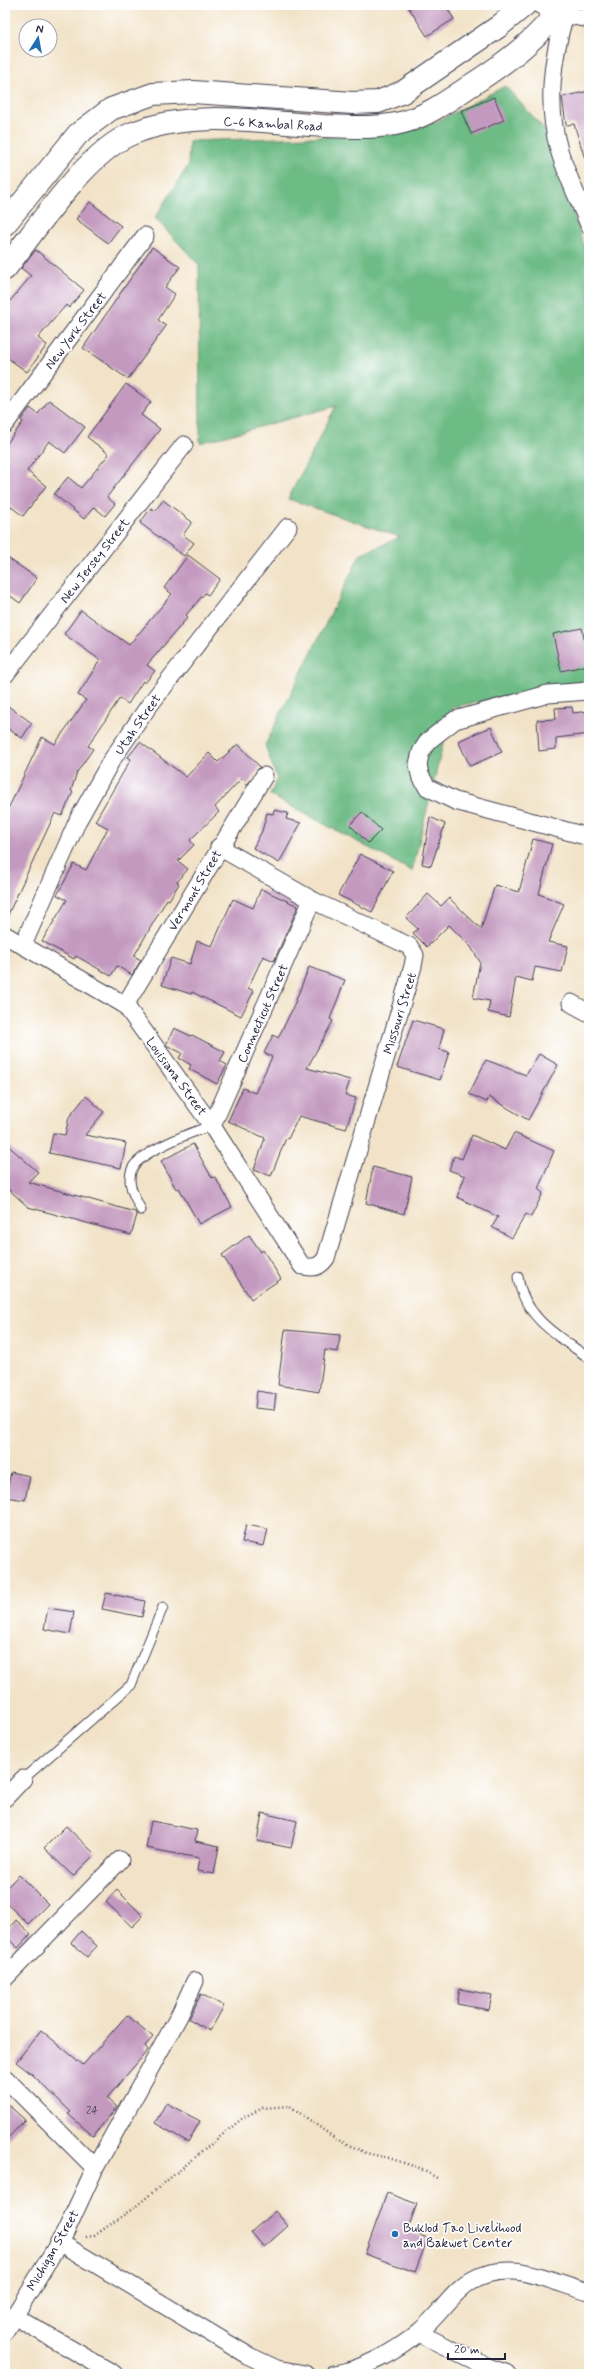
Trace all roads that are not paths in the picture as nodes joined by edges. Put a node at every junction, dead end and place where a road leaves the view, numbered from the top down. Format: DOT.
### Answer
graph roads {
  1 [pos="525,5"];
  2 [pos="556,9"];
  3 [pos="589,18"];
  4 [pos="5,224"];
  5 [pos="589,225"];
  6 [pos="145,236"];
  7 [pos="5,269"];
  8 [pos="5,424"];
  9 [pos="184,445"];
  10 [pos="288,527"];
  11 [pos="5,675"];
  12 [pos="589,691"];
  13 [pos="264,776"];
  14 [pos="589,837"];
  15 [pos="219,847"];
  16 [pos="312,900"];
  17 [pos="5,935"];
  18 [pos="23,945"];
  19 [pos="571,1003"];
  20 [pos="125,1005"];
  21 [pos="589,1013"];
  22 [pos="212,1126"];
  23 [pos="141,1210"];
  24 [pos="302,1266"];
  25 [pos="518,1277"];
  26 [pos="589,1358"];
  27 [pos="163,1607"];
  28 [pos="23,1779"];
  29 [pos="5,1798"];
  30 [pos="120,1860"];
  31 [pos="5,1978"];
  32 [pos="195,1981"];
  33 [pos="5,2078"];
  34 [pos="95,2168"];
  35 [pos="62,2238"];
  36 [pos="589,2292"];
  37 [pos="14,2316"];
  38 [pos="5,2331"];
  39 [pos="418,2333"];
  40 [pos="486,2370"];
  41 [pos="114,2374"];
  42 [pos="305,2374"];
  43 [pos="334,2374"];
  44 [pos="508,2374"];
  1 -- 4 [label="main road, C-6 Kambal Road"];
  2 -- 3 [label="street"];
  2 -- 5 [label="street"];
  2 -- 7 [label="main road, C-6 Kambal Road"];
  6 -- 8 [label="street, New York Street"];
  9 -- 11 [label="street, New Jersey Street"];
  10 -- 18 [label="street, Utah Street"];
  12 -- 14 [label="street"];
  13 -- 15 [label="street, Vermont Street"];
  15 -- 16 [label="street, Missouri Street"];
  15 -- 20 [label="street, Vermont Street"];
  16 -- 22 [label="street, Connecticut Street"];
  16 -- 24 [label="street, Missouri Street"];
  17 -- 18 [label="street, Louisiana Street"];
  18 -- 20 [label="street, Louisiana Street"];
  19 -- 21 [label="street"];
  20 -- 22 [label="street, Louisiana Street"];
  22 -- 23 [label="lane"];
  22 -- 24 [label="street, Louisiana Street"];
  25 -- 26 [label="lane"];
  27 -- 28 [label="lane"];
  28 -- 29 [label="street"];
  30 -- 31 [label="street"];
  32 -- 34 [label="street, Michigan Street"];
  33 -- 34 [label="street"];
  34 -- 35 [label="street, Michigan Street"];
  35 -- 37 [label="street, Michigan Street"];
  35 -- 42 [label="street"];
  36 -- 39 [label="street"];
  37 -- 38 [label="street, Michigan Street"];
  37 -- 41 [label="street"];
  39 -- 40 [label="street"];
  39 -- 43 [label="street"];
  40 -- 44 [label="street"];
}
